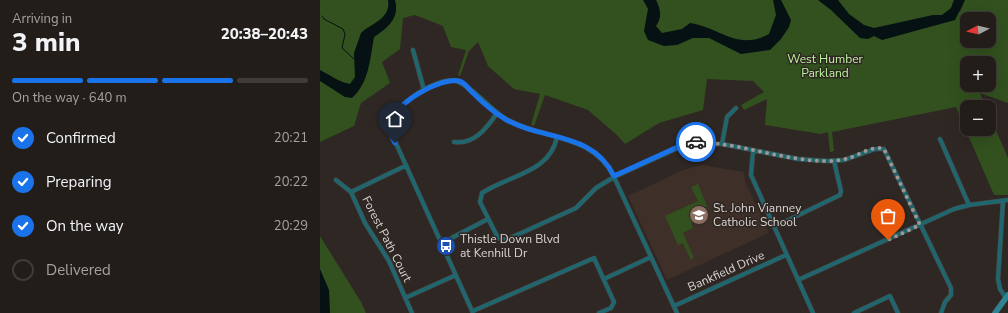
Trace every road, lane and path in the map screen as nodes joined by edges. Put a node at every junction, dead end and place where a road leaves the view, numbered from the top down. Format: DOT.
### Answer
graph roads {
  1 [pos="413,50"];
  2 [pos="424,90"];
  3 [pos="736,108"];
  4 [pos="497,113"];
  5 [pos="558,137"];
  6 [pos="940,139"];
  7 [pos="454,142"];
  8 [pos="722,144"];
  9 [pos="753,151"];
  10 [pos="834,161"];
  11 [pos="405,166"];
  12 [pos="614,176"];
  13 [pos="336,180"];
  14 [pos="351,192"];
  15 [pos="1006,200"];
  16 [pos="969,205"];
  17 [pos="488,219"];
  18 [pos="920,225"];
  19 [pos="774,227"];
  20 [pos="442,243"];
  21 [pos="786,255"];
  22 [pos="651,257"];
  23 [pos="456,274"];
  24 [pos="604,279"];
  25 [pos="798,280"];
  26 [pos="1007,297"];
  27 [pos="405,298"];
  28 [pos="674,306"];
  29 [pos="473,312"];
  30 [pos="412,313"];
  31 [pos="599,313"];
  32 [pos="677,313"];
  33 [pos="813,313"];
  34 [pos="854,313"];
  35 [pos="898,313"];
  36 [pos="940,313"];
  37 [pos="995,313"];
  1 -- 2 [label="street"];
  2 -- 4 [label="street"];
  2 -- 11 [label="street"];
  3 -- 8 [label="street"];
  4 -- 5 [label="street"];
  4 -- 7 [label="street"];
  5 -- 12 [label="street"];
  5 -- 17 [label="street"];
  6 -- 16 [label="street"];
  8 -- 9 [label="street"];
  8 -- 12 [label="street"];
  9 -- 10 [label="street"];
  9 -- 19 [label="street"];
  10 -- 18 [label="street"];
  10 -- 19 [label="street"];
  11 -- 14 [label="street"];
  11 -- 20 [label="street"];
  12 -- 17 [label="street"];
  12 -- 22 [label="street"];
  13 -- 14 [label="street, Forest Path Court"];
  14 -- 27 [label="street, Forest Path Court"];
  15 -- 16 [label="street"];
  15 -- 26 [label="street"];
  16 -- 18 [label="street"];
  17 -- 20 [label="street"];
  18 -- 25 [label="street"];
  18 -- 36 [label="street"];
  19 -- 21 [label="street"];
  20 -- 23 [label="street"];
  21 -- 25 [label="street"];
  21 -- 28 [label="street, Bankfield Drive"];
  22 -- 24 [label="street"];
  22 -- 28 [label="street"];
  23 -- 27 [label="street"];
  23 -- 29 [label="street"];
  24 -- 29 [label="street"];
  24 -- 31 [label="street"];
  25 -- 33 [label="street"];
  26 -- 37 [label="main road"];
  27 -- 30 [label="street, Forest Path Court"];
  28 -- 32 [label="street"];
  34 -- 35 [label="street"];
}
